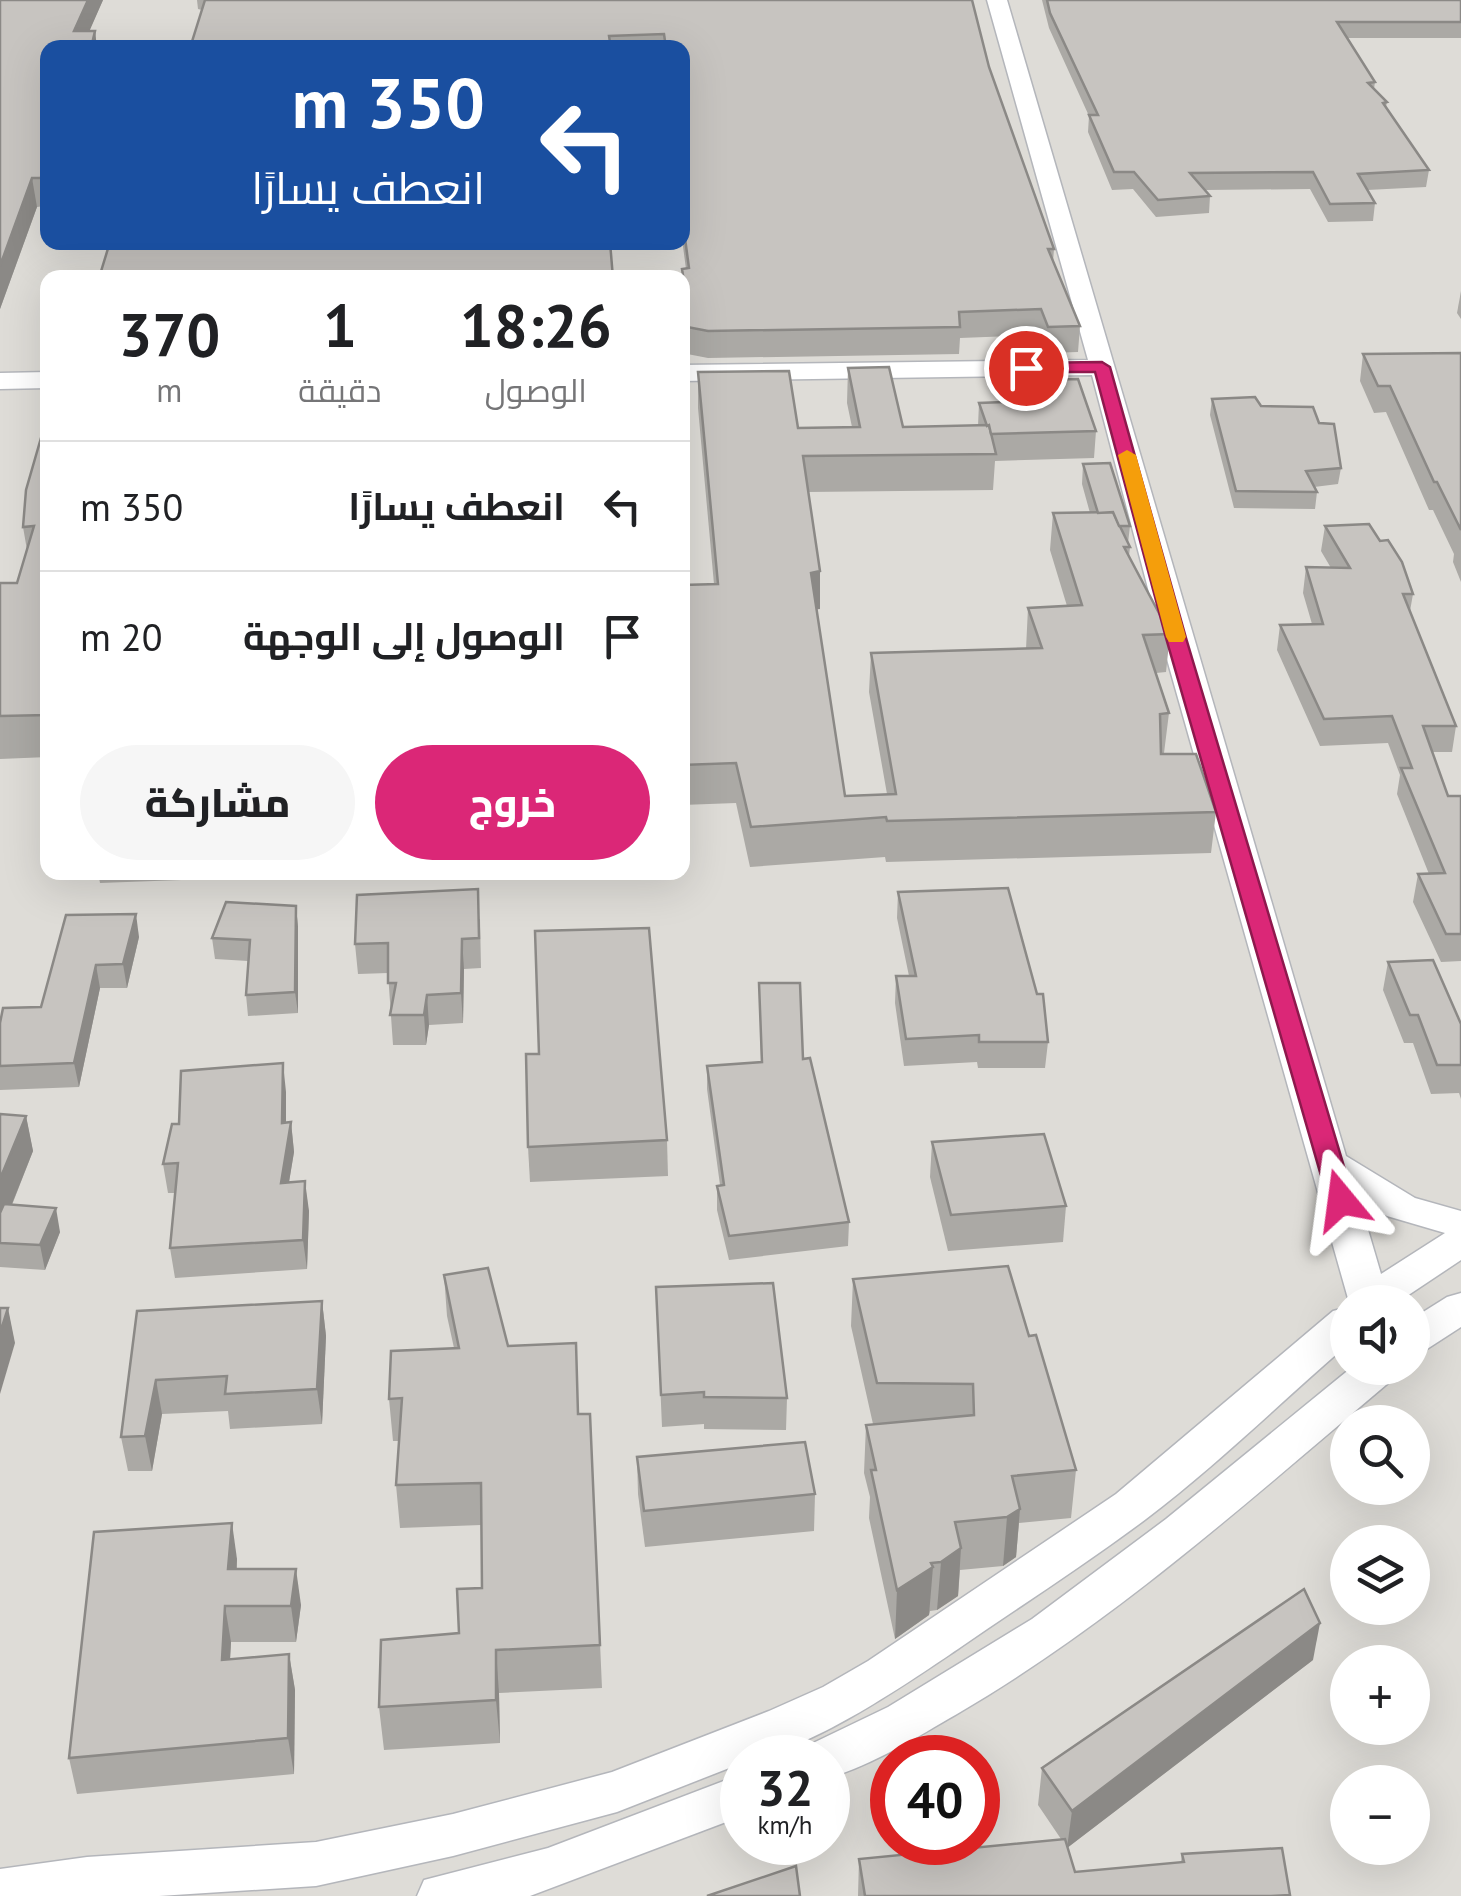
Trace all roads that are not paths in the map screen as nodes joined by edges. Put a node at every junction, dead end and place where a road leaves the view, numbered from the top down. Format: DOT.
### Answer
graph roads {
  1 [pos="997,0"];
  2 [pos="1102,367"];
  3 [pos="690,373"];
  4 [pos="40,380"];
  5 [pos="0,381"];
  6 [pos="1332,1166"];
  7 [pos="1461,1224"];
  8 [pos="1461,1242"];
  9 [pos="1364,1285"];
  10 [pos="1395,1285"];
  11 [pos="1461,1308"];
  12 [pos="1430,1327"];
  13 [pos="1330,1336"];
  14 [pos="1358,1385"];
  15 [pos="850,1748"];
  16 [pos="720,1804"];
  17 [pos="86,1888"];
  18 [pos="0,1892"];
  19 [pos="442,1896"];
  1 -- 2 [label="street"];
  2 -- 3 [label="street"];
  2 -- 6 [label="street"];
  4 -- 5 [label="street"];
  6 -- 7 [label="street"];
  6 -- 9 [label="street"];
  8 -- 10 [label="street"];
  11 -- 12 [label="street"];
  13 -- 17 [label="street"];
  14 -- 15 [label="street"];
  16 -- 19 [label="street"];
  17 -- 18 [label="street"];
}
